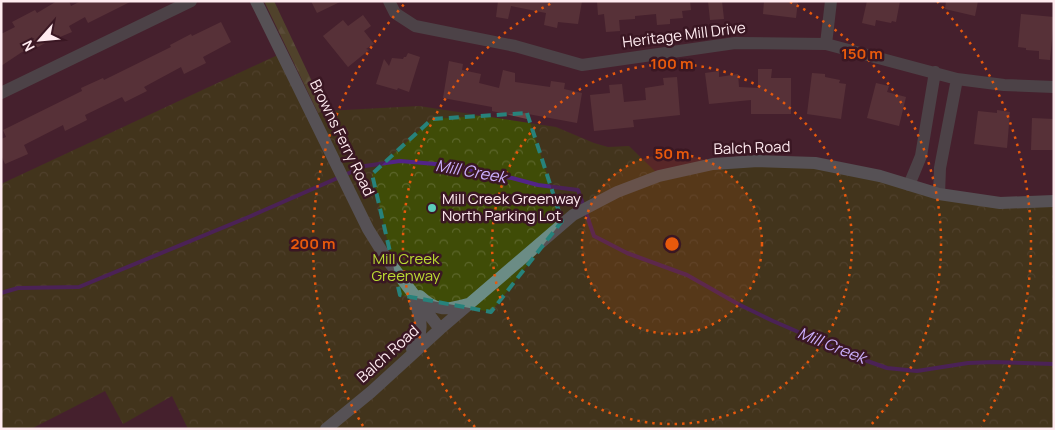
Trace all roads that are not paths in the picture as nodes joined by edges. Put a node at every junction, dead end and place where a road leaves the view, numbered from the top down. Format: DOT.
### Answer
graph roads {
  1 [pos="190,1"];
  2 [pos="256,1"];
  3 [pos="389,1"];
  4 [pos="831,1"];
  5 [pos="826,44"];
  6 [pos="935,72"];
  7 [pos="957,79"];
  8 [pos="1054,87"];
  9 [pos="1,94"];
  10 [pos="908,185"];
  11 [pos="939,194"];
  12 [pos="1054,201"];
  13 [pos="407,284"];
  14 [pos="471,303"];
  15 [pos="440,329"];
  16 [pos="403,362"];
  17 [pos="326,429"];
  1 -- 9 [label="street"];
  2 -- 13 [label="street, Browns Ferry Road"];
  3 -- 5 [label="street, Heritage Mill Drive"];
  4 -- 5 [label="street"];
  5 -- 6 [label="street, Heritage Mill Drive"];
  6 -- 7 [label="street, Heritage Mill Drive"];
  6 -- 10 [label="street"];
  7 -- 8 [label="street, Heritage Mill Drive"];
  7 -- 11 [label="street"];
  10 -- 11 [label="street, Balch Road"];
  10 -- 14 [label="street, Balch Road"];
  11 -- 12 [label="street, Balch Road"];
  13 -- 14 [label="street, Browns Ferry Road"];
  13 -- 15 [label="street, Browns Ferry Road"];
  13 -- 16 [label="street, Browns Ferry Road"];
  14 -- 15 [label="street, Balch Road"];
  15 -- 16 [label="street, Balch Road"];
  16 -- 17 [label="street, Balch Road"];
}
